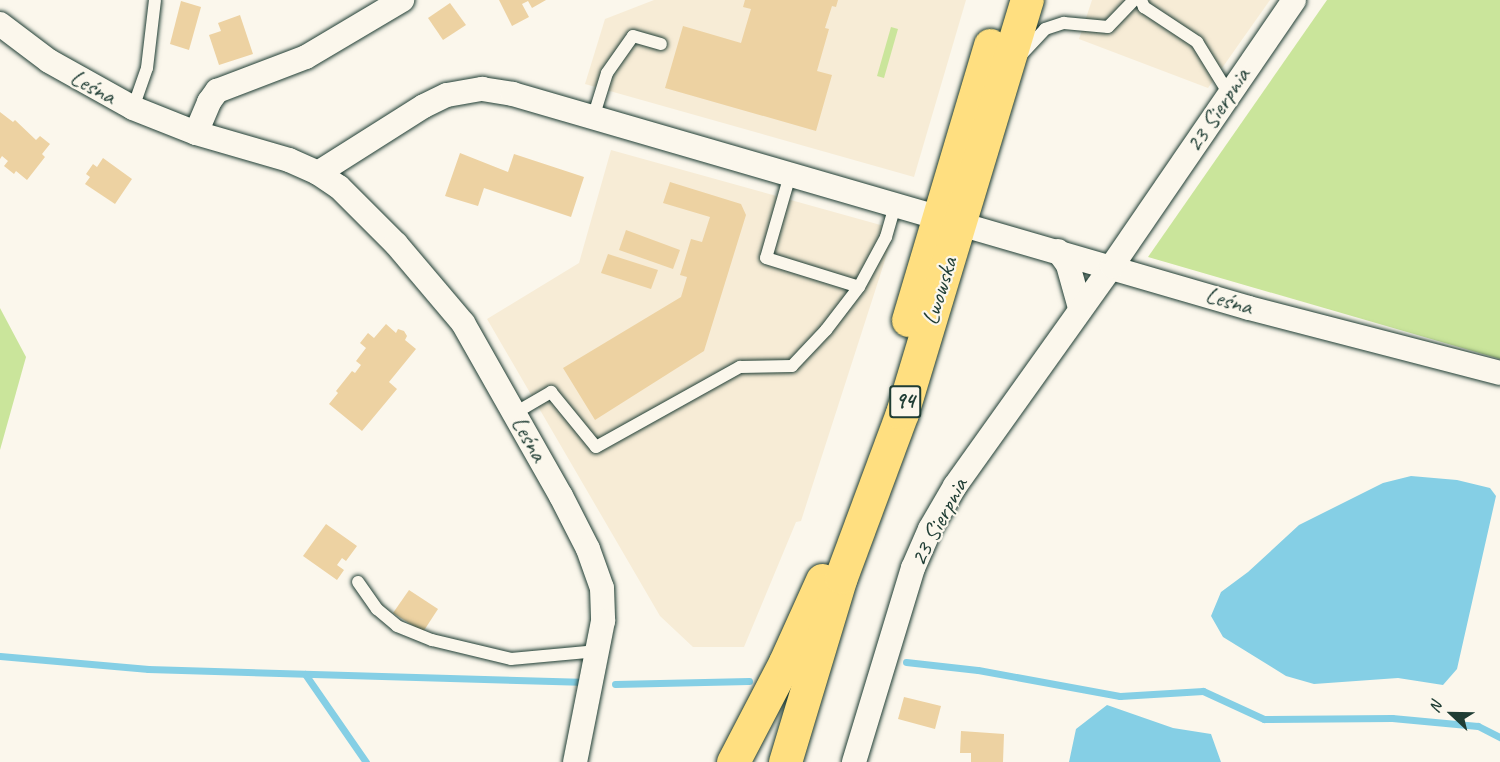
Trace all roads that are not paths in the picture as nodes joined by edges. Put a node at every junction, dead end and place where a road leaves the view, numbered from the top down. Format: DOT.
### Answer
graph roads {
  1 [pos="155,0"];
  2 [pos="402,0"];
  3 [pos="1004,0"];
  4 [pos="1027,0"];
  5 [pos="1134,0"];
  6 [pos="1141,0"];
  7 [pos="1294,0"];
  8 [pos="0,24"];
  9 [pos="661,44"];
  10 [pos="1004,76"];
  11 [pos="1229,94"];
  12 [pos="134,108"];
  13 [pos="593,118"];
  14 [pos="196,133"];
  15 [pos="318,173"];
  16 [pos="790,176"];
  17 [pos="895,206"];
  18 [pos="949,221"];
  19 [pos="1058,251"];
  20 [pos="1112,266"];
  21 [pos="860,287"];
  22 [pos="1080,308"];
  23 [pos="1500,373"];
  24 [pos="515,413"];
  25 [pos="860,491"];
  26 [pos="841,577"];
  27 [pos="357,582"];
  28 [pos="598,651"];
  29 [pos="575,762"];
  30 [pos="733,762"];
  31 [pos="785,762"];
  32 [pos="854,762"];
  1 -- 12 [label="lane"];
  2 -- 14 [label="street"];
  3 -- 18 [label="main road, Lwowska / 94"];
  4 -- 10 [label="main road, Lwowska / 94"];
  5 -- 10 [label="lane"];
  6 -- 11 [label="lane"];
  7 -- 11 [label="street, 23 Sierpnia"];
  8 -- 12 [label="street, Leśna"];
  9 -- 13 [label="lane"];
  10 -- 18 [label="main road, Lwowska / 94"];
  11 -- 20 [label="street, 23 Sierpnia"];
  12 -- 14 [label="street, Leśna"];
  13 -- 15 [label="street, Leśna"];
  13 -- 16 [label="street, Leśna"];
  14 -- 15 [label="street, Leśna"];
  15 -- 24 [label="street, Leśna"];
  16 -- 17 [label="street, Leśna"];
  16 -- 21 [label="lane"];
  17 -- 18 [label="street, Leśna"];
  17 -- 21 [label="lane"];
  18 -- 19 [label="street, Leśna"];
  18 -- 25 [label="main road, Lwowska / 94"];
  18 -- 26 [label="main road, Lwowska / 94"];
  19 -- 20 [label="street, Leśna"];
  19 -- 22 [label="street"];
  20 -- 22 [label="street, 23 Sierpnia"];
  20 -- 23 [label="street, Leśna"];
  21 -- 24 [label="lane"];
  22 -- 32 [label="street, 23 Sierpnia"];
  24 -- 28 [label="street, Leśna"];
  25 -- 26 [label="main road, Lwowska / 94"];
  25 -- 30 [label="main road"];
  26 -- 31 [label="main road, Lwowska / 94"];
  27 -- 28 [label="lane"];
  28 -- 29 [label="street, Leśna"];
}
